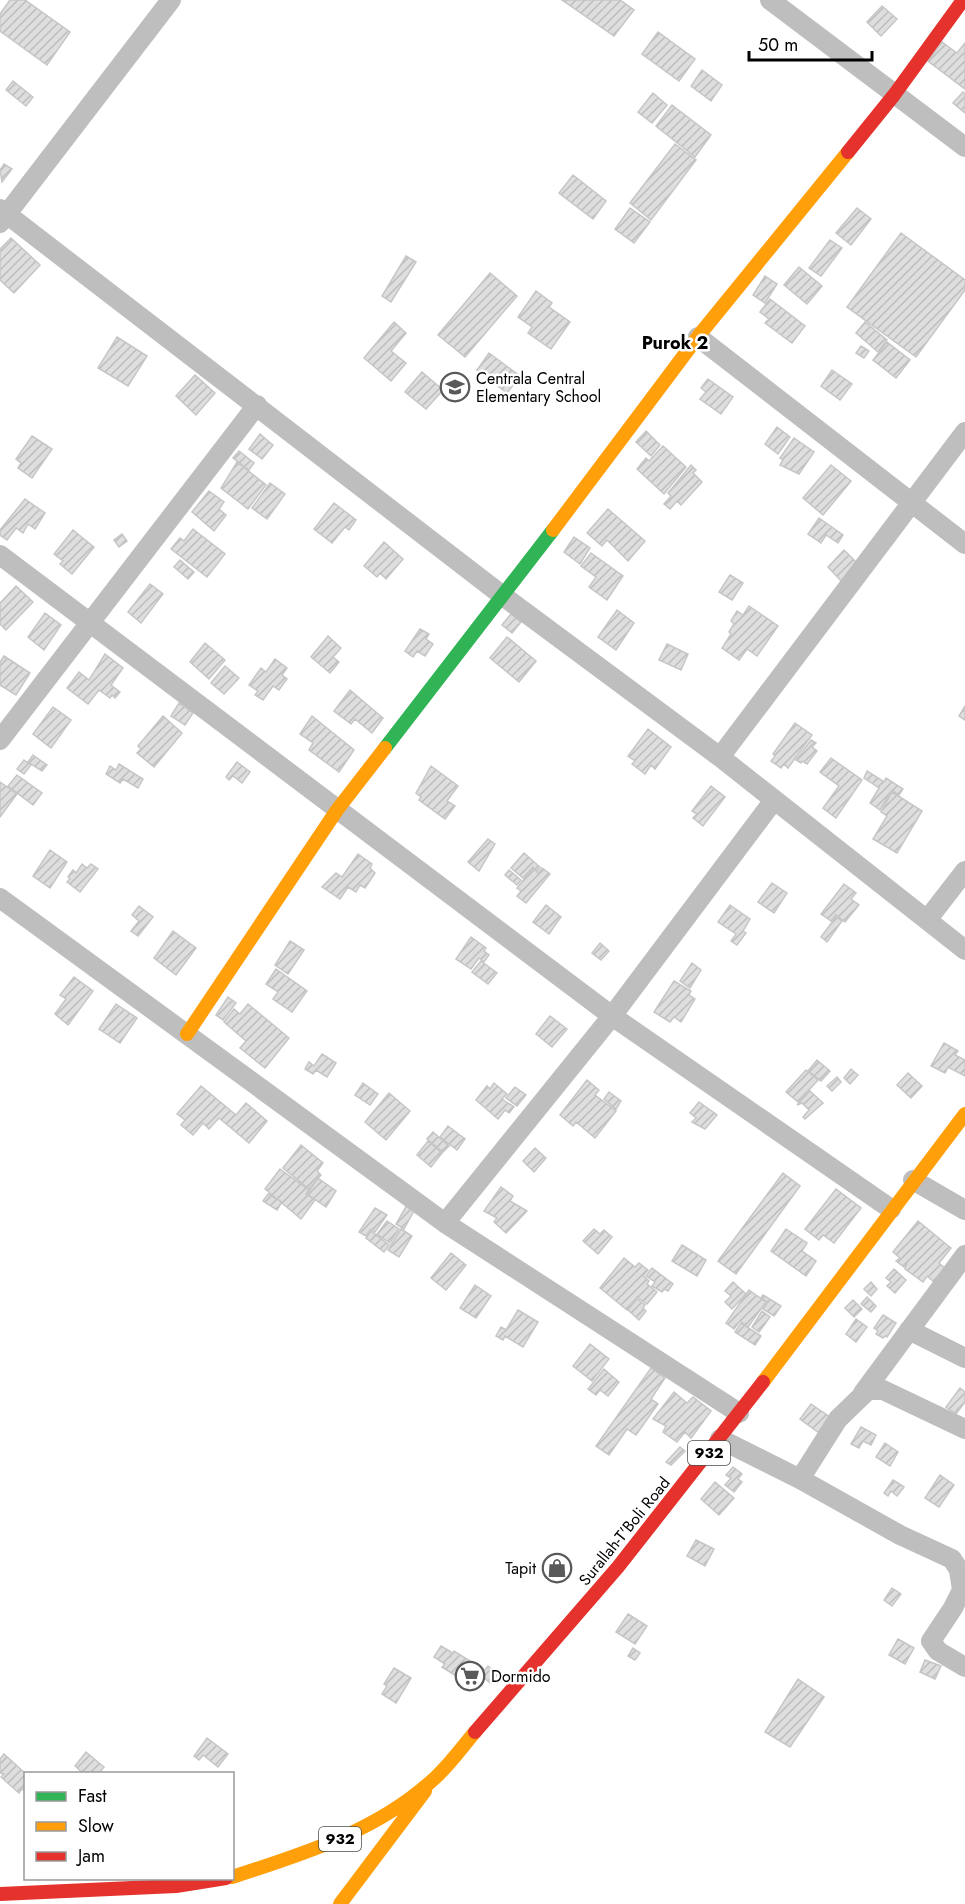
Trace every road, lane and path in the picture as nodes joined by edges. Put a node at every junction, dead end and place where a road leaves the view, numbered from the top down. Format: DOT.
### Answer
graph roads {
  1 [pos="171,0"];
  2 [pos="770,0"];
  3 [pos="963,0"];
  4 [pos="894,94"];
  5 [pos="965,147"];
  6 [pos="2,216"];
  7 [pos="698,337"];
  8 [pos="257,405"];
  9 [pos="965,432"];
  10 [pos="912,504"];
  11 [pos="965,544"];
  12 [pos="0,555"];
  13 [pos="503,596"];
  14 [pos="89,623"];
  15 [pos="0,740"];
  16 [pos="720,757"];
  17 [pos="774,800"];
  18 [pos="337,810"];
  19 [pos="965,871"];
  20 [pos="0,898"];
  21 [pos="927,920"];
  22 [pos="965,950"];
  23 [pos="612,1016"];
  24 [pos="187,1034"];
  25 [pos="965,1114"];
  26 [pos="913,1180"];
  27 [pos="891,1209"];
  28 [pos="965,1210"];
  29 [pos="444,1223"];
  30 [pos="965,1255"];
  31 [pos="957,1280"];
  32 [pos="909,1330"];
  33 [pos="965,1358"];
  34 [pos="863,1393"];
  35 [pos="739,1413"];
  36 [pos="965,1429"];
  37 [pos="720,1439"];
  38 [pos="800,1479"];
  39 [pos="962,1600"];
  40 [pos="965,1667"];
  41 [pos="436,1777"];
  42 [pos="234,1876"];
  43 [pos="214,1880"];
  44 [pos="0,1894"];
  45 [pos="340,1904"];
  1 -- 6 [label="street"];
  2 -- 4 [label="street"];
  3 -- 4 [label="street"];
  4 -- 5 [label="street"];
  4 -- 7 [label="street"];
  6 -- 8 [label="street"];
  7 -- 10 [label="street"];
  7 -- 13 [label="street"];
  8 -- 13 [label="street"];
  8 -- 14 [label="street"];
  9 -- 10 [label="street"];
  10 -- 11 [label="street"];
  10 -- 16 [label="street"];
  12 -- 14 [label="street"];
  13 -- 16 [label="street"];
  13 -- 18 [label="street"];
  14 -- 15 [label="street"];
  14 -- 18 [label="street"];
  16 -- 17 [label="street"];
  17 -- 21 [label="street"];
  17 -- 23 [label="street"];
  18 -- 23 [label="street"];
  18 -- 24 [label="street"];
  19 -- 21 [label="street"];
  20 -- 24 [label="street"];
  21 -- 22 [label="street"];
  23 -- 27 [label="street"];
  23 -- 29 [label="street"];
  24 -- 29 [label="street"];
  25 -- 26 [label="street, Surallah-T'Boli Road / 932"];
  26 -- 27 [label="street, Surallah-T'Boli Road / 932"];
  26 -- 28 [label="street"];
  27 -- 35 [label="street, Surallah-T'Boli Road / 932"];
  29 -- 35 [label="street"];
  30 -- 31 [label="street"];
  31 -- 32 [label="street"];
  32 -- 33 [label="street"];
  32 -- 34 [label="street"];
  34 -- 36 [label="street"];
  34 -- 38 [label="street"];
  35 -- 37 [label="street, Surallah-T'Boli Road / 932"];
  37 -- 38 [label="street"];
  37 -- 41 [label="street, Surallah-T'Boli Road / 932"];
  38 -- 39 [label="street"];
  39 -- 40 [label="street"];
  41 -- 42 [label="street, Surallah-T'Boli Road / 932"];
  41 -- 45 [label="street"];
  43 -- 44 [label="street"];
}
